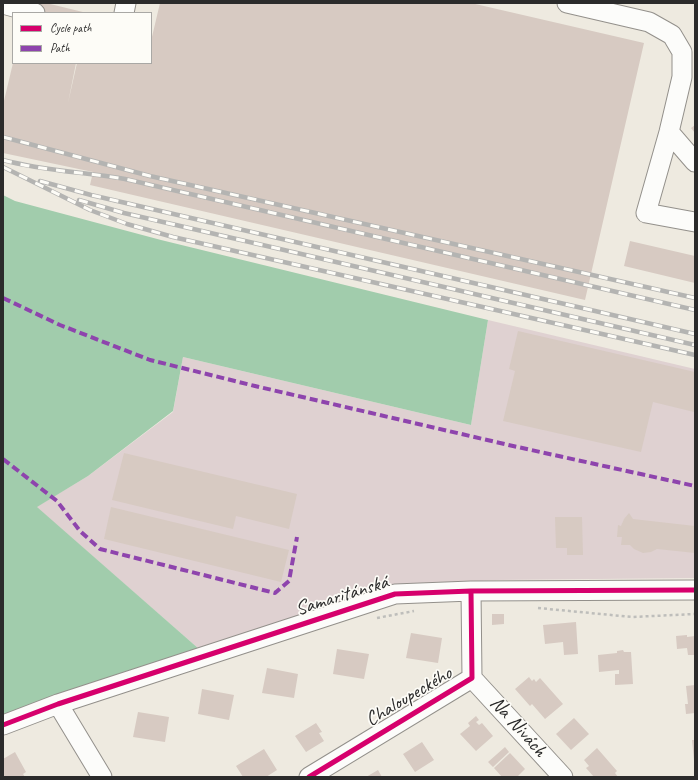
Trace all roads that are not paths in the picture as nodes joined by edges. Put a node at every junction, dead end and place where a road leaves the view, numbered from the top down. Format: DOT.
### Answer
graph roads {
  1 [pos="567,3"];
  2 [pos="3,4"];
  3 [pos="31,12"];
  4 [pos="669,132"];
  5 [pos="695,162"];
  6 [pos="695,222"];
  7 [pos="695,590"];
  8 [pos="471,591"];
  9 [pos="472,678"];
  10 [pos="58,704"];
  11 [pos="3,725"];
  12 [pos="102,777"];
  13 [pos="309,777"];
  14 [pos="563,777"];
  1 -- 4 [label="street"];
  2 -- 3 [label="street"];
  4 -- 5 [label="street"];
  4 -- 6 [label="street"];
  7 -- 8 [label="street, Samaritánská"];
  8 -- 9 [label="street, Chaloupeckého"];
  8 -- 10 [label="street, Samaritánská"];
  9 -- 13 [label="street, Chaloupeckého"];
  9 -- 14 [label="street, Na Nivách"];
  10 -- 11 [label="street, Samaritánská"];
  10 -- 12 [label="street"];
}
